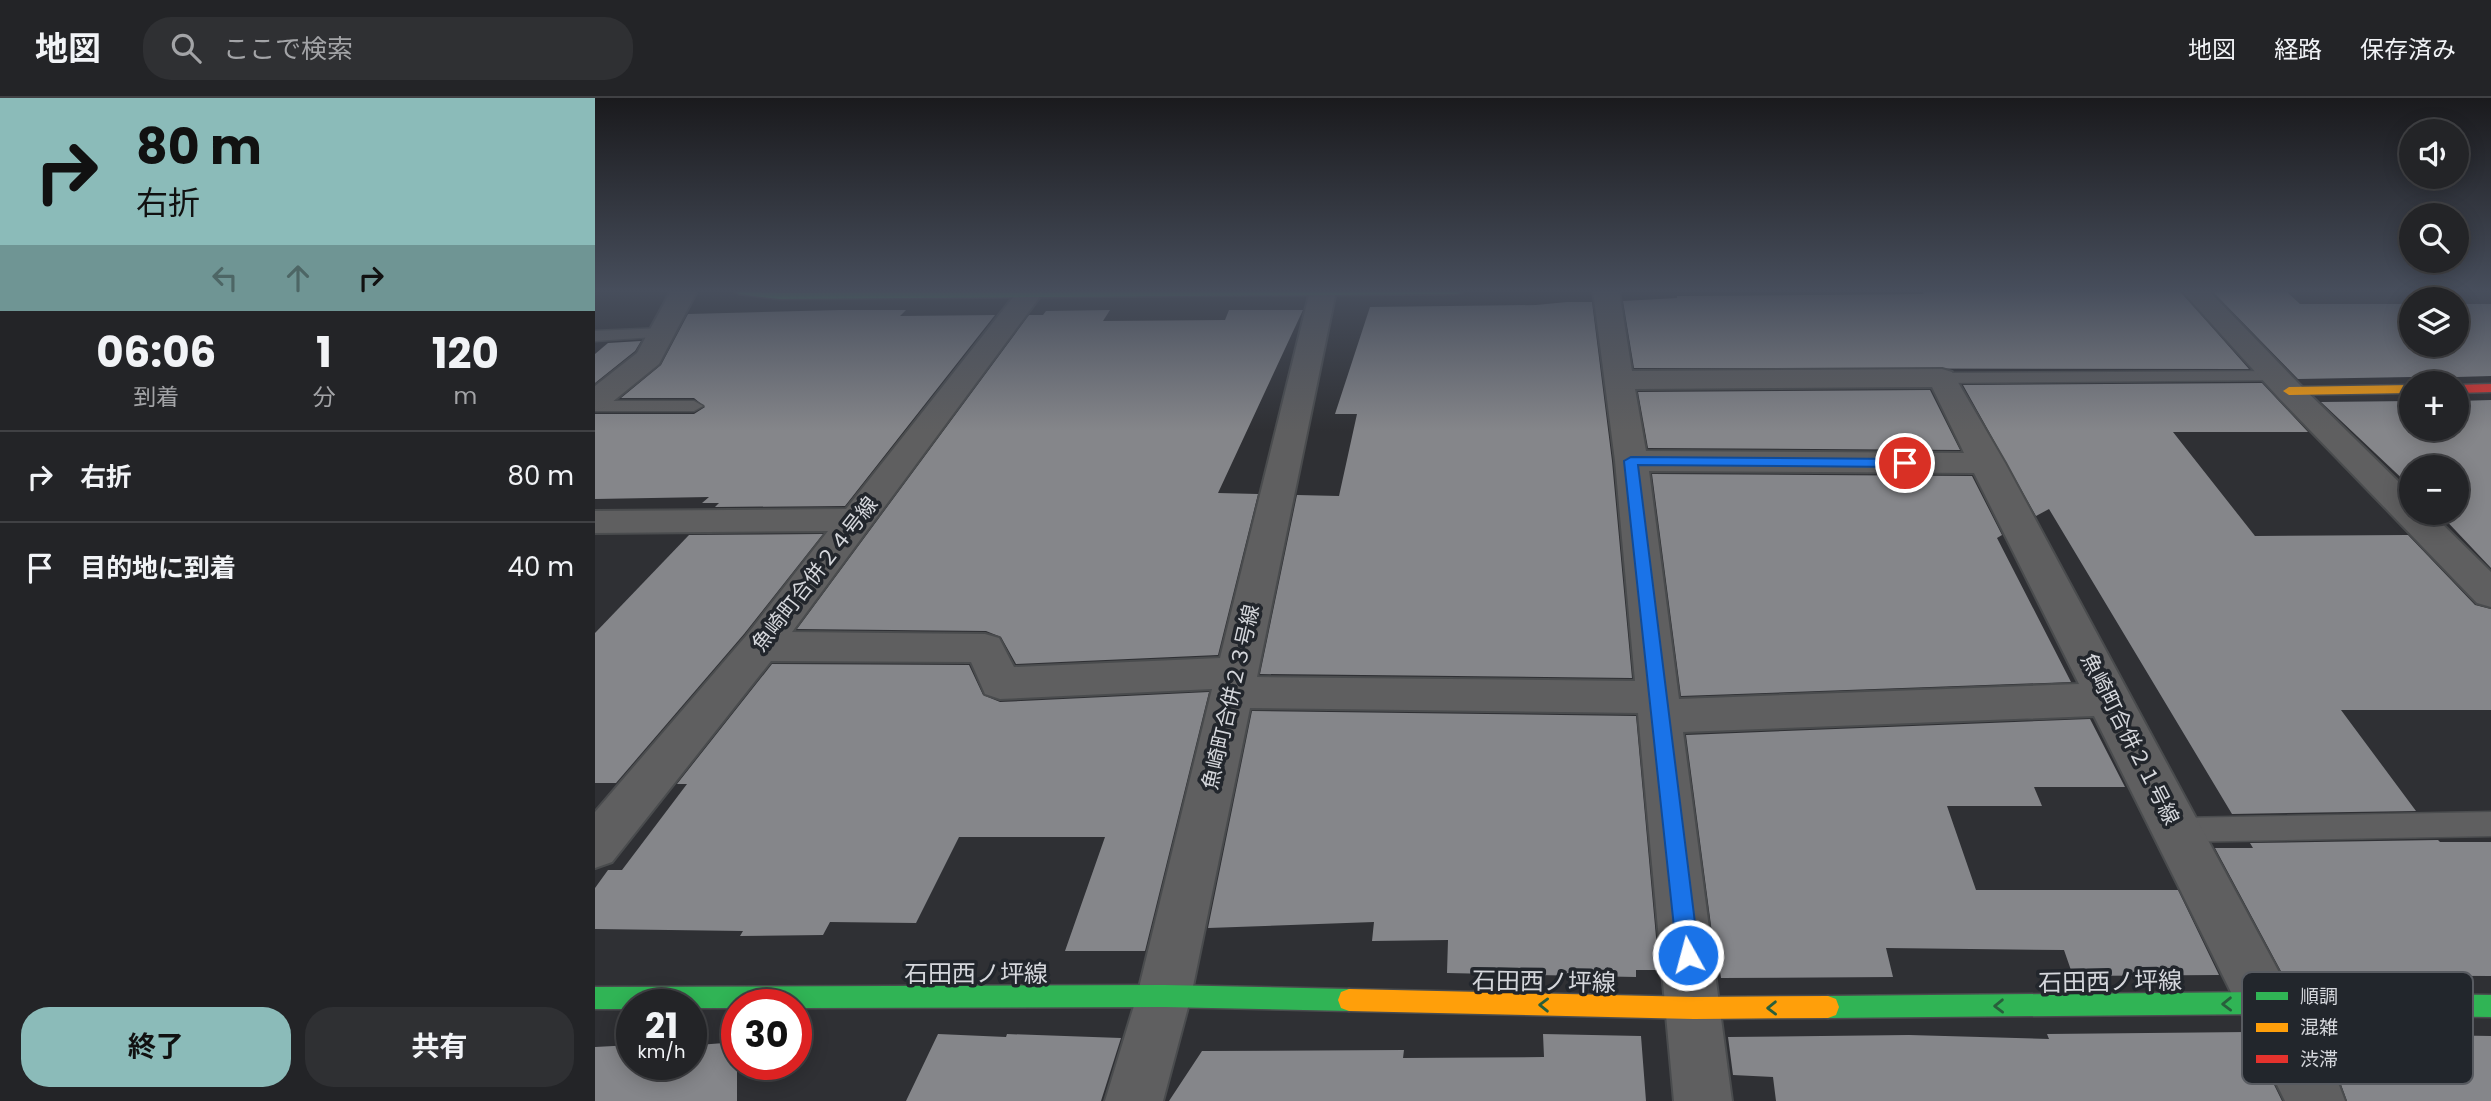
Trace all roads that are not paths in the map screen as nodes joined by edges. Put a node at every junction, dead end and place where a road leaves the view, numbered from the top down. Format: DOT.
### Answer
graph roads {
  1 [pos="660,338"];
  2 [pos="995,338"];
  3 [pos="1311,338"];
  4 [pos="1614,338"];
  5 [pos="2239,338"];
  6 [pos="1942,378"];
  7 [pos="1620,380"];
  8 [pos="2282,384"];
  9 [pos="2469,388"];
  10 [pos="2491,388"];
  11 [pos="2399,389"];
  12 [pos="595,404"];
  13 [pos="694,406"];
  14 [pos="1631,461"];
  15 [pos="1987,463"];
  16 [pos="858,520"];
  17 [pos="595,522"];
  18 [pos="2491,594"];
  19 [pos="760,646"];
  20 [pos="1234,683"];
  21 [pos="2109,699"];
  22 [pos="1659,707"];
  23 [pos="2491,824"];
  24 [pos="2177,830"];
  25 [pos="595,847"];
  26 [pos="2248,972"];
  27 [pos="1164,996"];
  28 [pos="595,998"];
  29 [pos="2242,1003"];
  30 [pos="2473,1006"];
  31 [pos="2491,1006"];
  32 [pos="1694,1008"];
  33 [pos="2307,1084"];
  34 [pos="1135,1101"];
  35 [pos="1703,1101"];
  36 [pos="2316,1101"];
  1 -- 12 [label="street"];
  2 -- 16 [label="street, 魚崎町合併２４号線"];
  3 -- 20 [label="street, 魚崎町合併２３号線"];
  4 -- 7 [label="street"];
  5 -- 8 [label="street"];
  6 -- 7 [label="street"];
  6 -- 8 [label="lane"];
  6 -- 15 [label="street, 魚崎町合併２１号線"];
  7 -- 14 [label="street"];
  8 -- 11 [label="street"];
  8 -- 18 [label="street"];
  9 -- 10 [label="street"];
  12 -- 13 [label="lane"];
  14 -- 15 [label="street"];
  14 -- 22 [label="street"];
  15 -- 21 [label="street, 魚崎町合併２１号線"];
  16 -- 17 [label="street"];
  16 -- 19 [label="street, 魚崎町合併２４号線"];
  19 -- 20 [label="street"];
  19 -- 25 [label="street, 魚崎町合併２４号線"];
  20 -- 22 [label="street"];
  20 -- 27 [label="street, 魚崎町合併２３号線"];
  21 -- 22 [label="street"];
  21 -- 24 [label="street, 魚崎町合併２１号線"];
  22 -- 32 [label="street"];
  23 -- 24 [label="lane"];
  24 -- 26 [label="street, 魚崎町合併２１号線"];
  27 -- 28 [label="street, 石田西ノ坪線"];
  32 -- 27 [label="street, 石田西ノ坪線, one-way"];
  27 -- 34 [label="street, 魚崎町合併２３号線"];
  29 -- 32 [label="street, 石田西ノ坪線, one-way"];
  30 -- 31 [label="street, 石田西ノ坪線"];
  32 -- 35 [label="street"];
  33 -- 36 [label="street, 魚崎町合併２１号線"];
}
